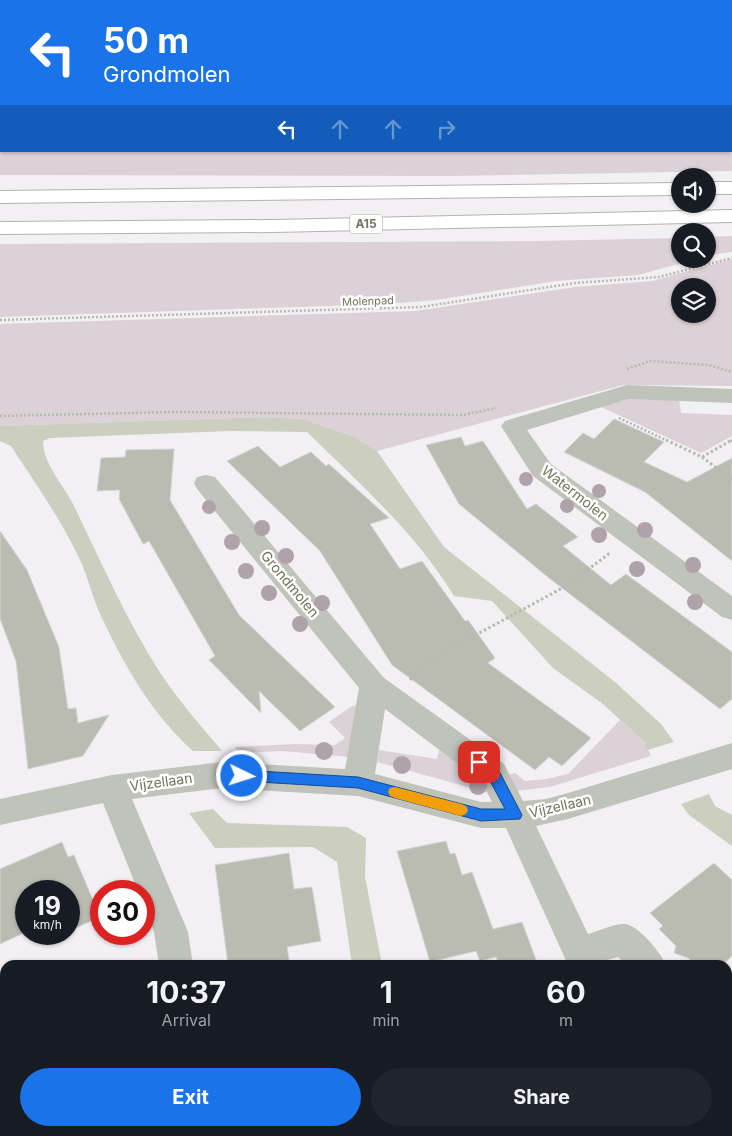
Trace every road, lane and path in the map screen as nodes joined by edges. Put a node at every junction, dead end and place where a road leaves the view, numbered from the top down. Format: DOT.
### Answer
graph roads {
  1 [pos="716,188"];
  2 [pos="732,188"];
  3 [pos="671,189"];
  4 [pos="0,197"];
  5 [pos="732,216"];
  6 [pos="0,228"];
  7 [pos="732,258"];
  8 [pos="0,320"];
  9 [pos="623,370"];
  10 [pos="732,372"];
  11 [pos="732,396"];
  12 [pos="587,404"];
  13 [pos="505,406"];
  14 [pos="0,416"];
  15 [pos="732,440"];
  16 [pos="702,457"];
  17 [pos="732,480"];
  18 [pos="206,483"];
  19 [pos="632,538"];
  20 [pos="732,610"];
  21 [pos="384,693"];
  22 [pos="732,756"];
  23 [pos="358,783"];
  24 [pos="112,788"];
  25 [pos="0,810"];
  26 [pos="516,815"];
  27 [pos="584,959"];
  28 [pos="175,960"];
  29 [pos="644,960"];
  1 -- 2 [label="highway"];
  3 -- 4 [label="highway, A15"];
  5 -- 6 [label="highway, A15"];
  7 -- 8 [label="path, Molenpad"];
  9 -- 10 [label="path"];
  11 -- 12 [label="street, Watermolen"];
  12 -- 16 [label="path"];
  12 -- 19 [label="street, Watermolen"];
  13 -- 14 [label="path"];
  15 -- 16 [label="path"];
  16 -- 17 [label="path"];
  18 -- 21 [label="street, Grondmolen"];
  19 -- 20 [label="street, Watermolen"];
  19 -- 21 [label="path"];
  21 -- 23 [label="street"];
  21 -- 26 [label="street, Grondmolen"];
  22 -- 26 [label="street, Vijzellaan"];
  23 -- 24 [label="street, Vijzellaan"];
  23 -- 26 [label="street, Vijzellaan"];
  24 -- 25 [label="street, Vijzellaan"];
  24 -- 28 [label="street"];
  26 -- 27 [label="street, Grondmolen"];
  27 -- 29 [label="street"];
}
